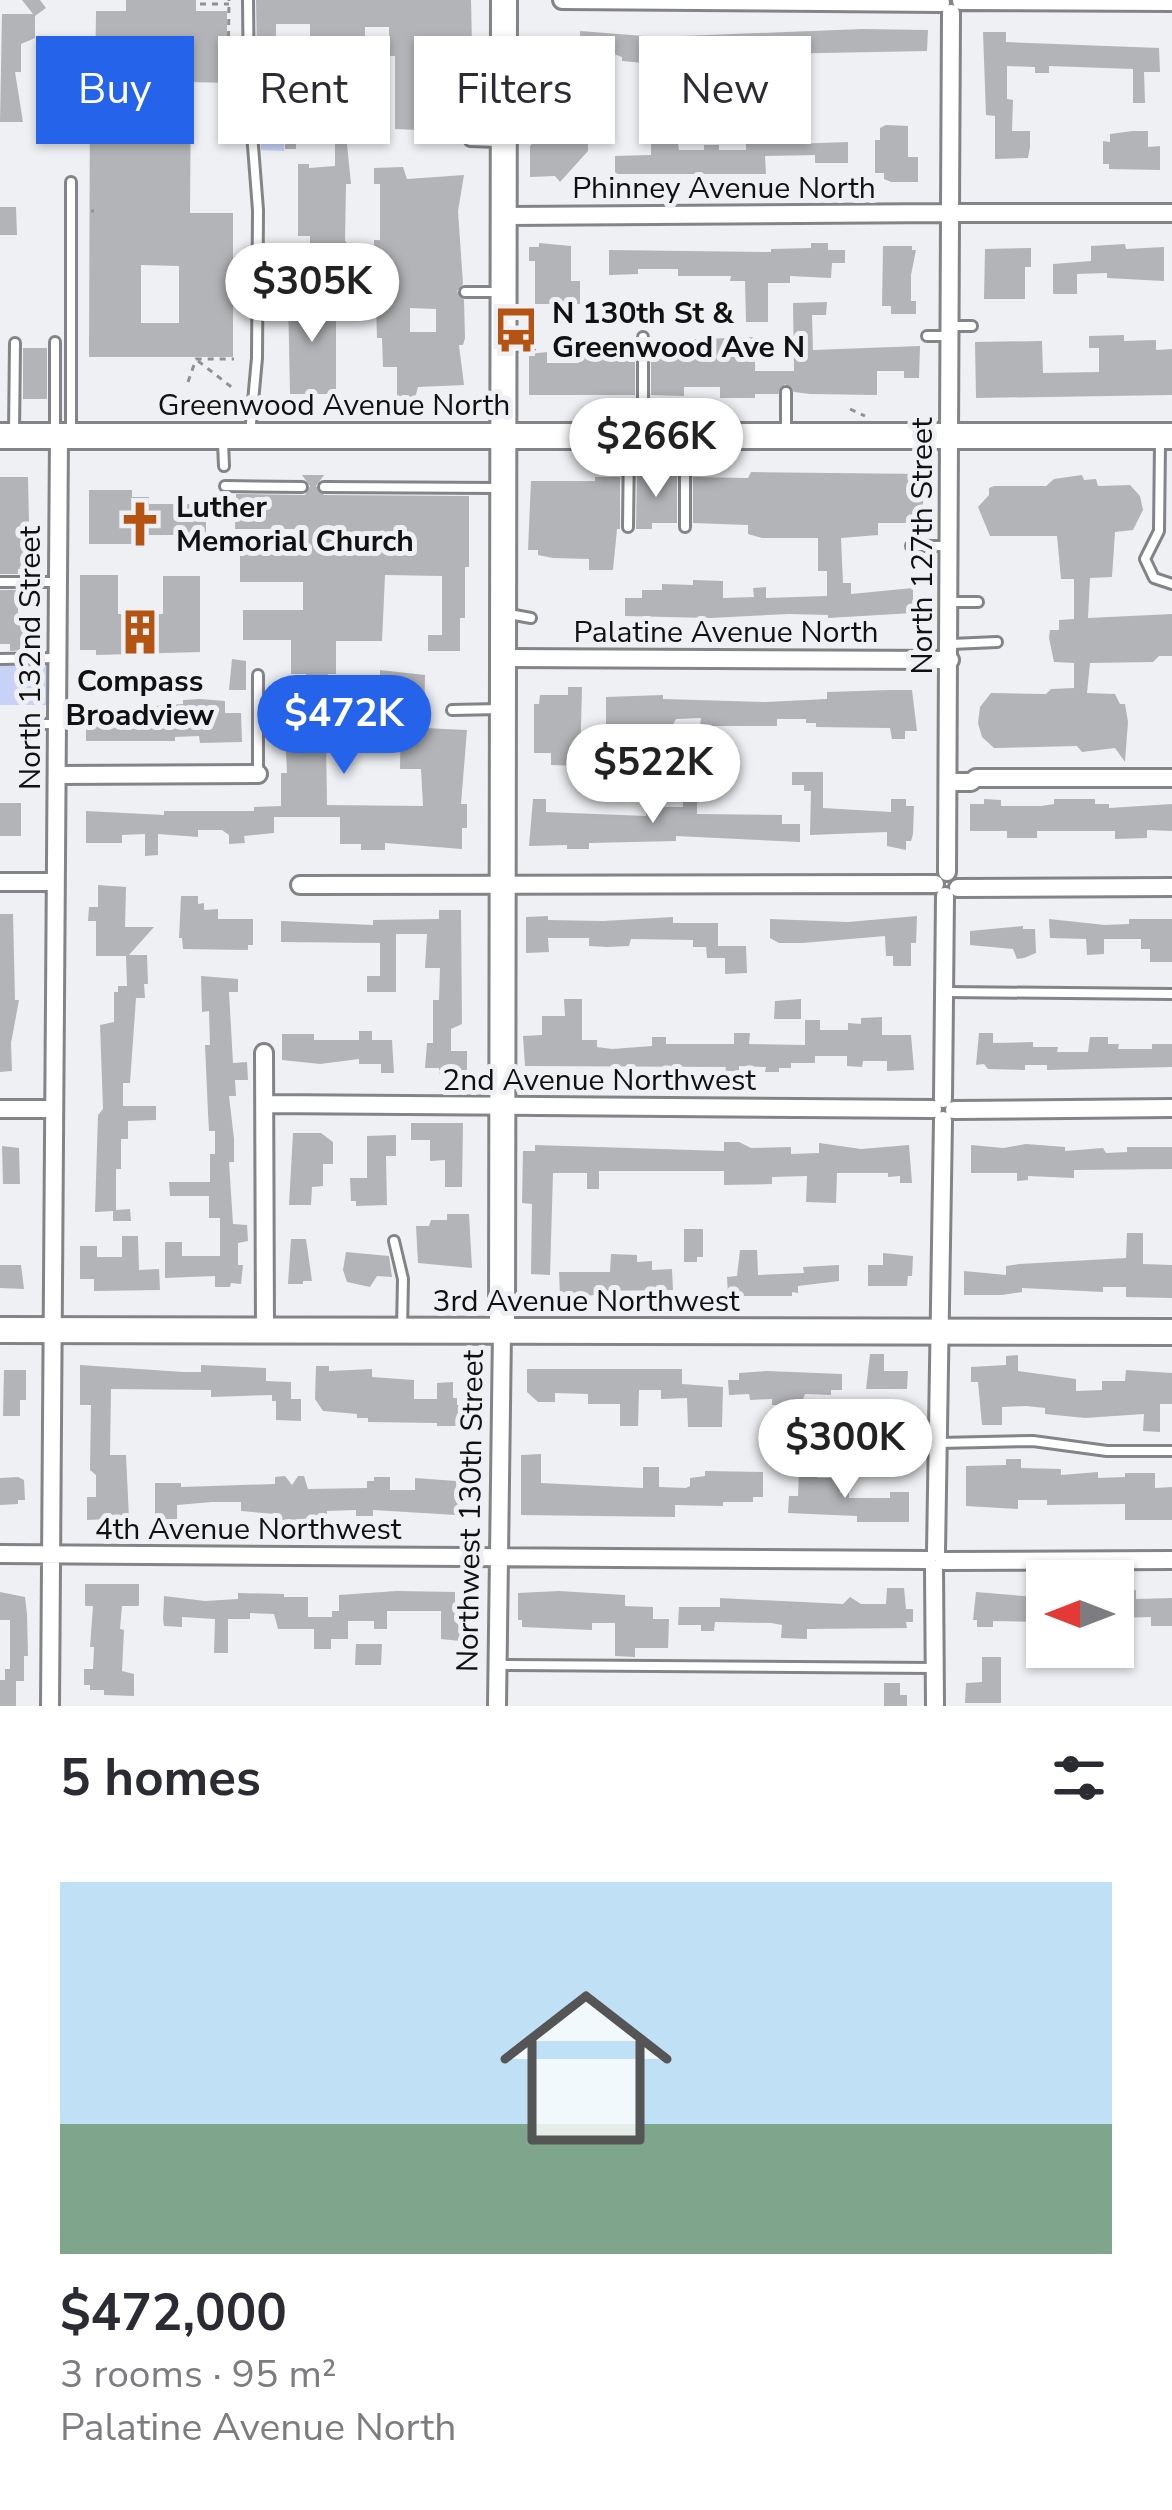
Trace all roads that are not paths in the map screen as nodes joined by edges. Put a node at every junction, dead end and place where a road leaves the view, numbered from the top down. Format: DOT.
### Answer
graph roads {
  1 [pos="248,0"];
  2 [pos="504,0"];
  3 [pos="562,0"];
  4 [pos="643,0"];
  5 [pos="804,1"];
  6 [pos="1172,2"];
  7 [pos="951,4"];
  8 [pos="504,36"];
  9 [pos="505,144"];
  10 [pos="71,182"];
  11 [pos="951,213"];
  12 [pos="1172,213"];
  13 [pos="505,217"];
  14 [pos="465,292"];
  15 [pos="504,292"];
  16 [pos="972,326"];
  17 [pos="950,331"];
  18 [pos="927,336"];
  19 [pos="643,337"];
  20 [pos="55,342"];
  21 [pos="15,343"];
  22 [pos="530,346"];
  23 [pos="503,347"];
  24 [pos="786,392"];
  25 [pos="502,435"];
  26 [pos="636,435"];
  27 [pos="7,436"];
  28 [pos="62,436"];
  29 [pos="223,436"];
  30 [pos="250,436"];
  31 [pos="685,436"];
  32 [pos="786,436"];
  33 [pos="950,436"];
  34 [pos="1166,436"];
  35 [pos="224,466"];
  36 [pos="224,486"];
  37 [pos="302,487"];
  38 [pos="324,487"];
  39 [pos="502,488"];
  40 [pos="628,527"];
  41 [pos="685,527"];
  42 [pos="911,546"];
  43 [pos="950,546"];
  44 [pos="0,582"];
  45 [pos="58,582"];
  46 [pos="1172,584"];
  47 [pos="950,602"];
  48 [pos="978,602"];
  49 [pos="501,614"];
  50 [pos="531,618"];
  51 [pos="997,642"];
  52 [pos="950,652"];
  53 [pos="0,658"];
  54 [pos="57,658"];
  55 [pos="501,658"];
  56 [pos="258,675"];
  57 [pos="501,709"];
  58 [pos="452,710"];
  59 [pos="31,724"];
  60 [pos="56,724"];
  61 [pos="258,774"];
  62 [pos="56,775"];
  63 [pos="948,777"];
  64 [pos="1172,778"];
  65 [pos="0,882"];
  66 [pos="55,882"];
  67 [pos="300,885"];
  68 [pos="503,885"];
  69 [pos="946,885"];
  70 [pos="1172,887"];
  71 [pos="944,992"];
  72 [pos="1172,994"];
  73 [pos="265,1053"];
  74 [pos="265,1104"];
  75 [pos="502,1106"];
  76 [pos="1172,1108"];
  77 [pos="0,1109"];
  78 [pos="53,1109"];
  79 [pos="943,1110"];
  80 [pos="394,1241"];
  81 [pos="0,1330"];
  82 [pos="265,1330"];
  83 [pos="402,1330"];
  84 [pos="502,1330"];
  85 [pos="52,1331"];
  86 [pos="940,1332"];
  87 [pos="1172,1332"];
  88 [pos="938,1443"];
  89 [pos="1172,1451"];
  90 [pos="0,1554"];
  91 [pos="51,1555"];
  92 [pos="501,1558"];
  93 [pos="1172,1559"];
  94 [pos="935,1560"];
  95 [pos="497,1665"];
  96 [pos="935,1668"];
  97 [pos="50,1706"];
  98 [pos="497,1706"];
  99 [pos="935,1706"];
  1 -- 30 [label="lane"];
  2 -- 8 [label="street, Northwest 130th Street"];
  3 -- 4 [label="street"];
  4 -- 5 [label="street"];
  5 -- 7 [label="street"];
  6 -- 7 [label="street"];
  7 -- 11 [label="street, North 127th Street"];
  9 -- 13 [label="street, Northwest 130th Street"];
  10 -- 28 [label="lane"];
  11 -- 12 [label="street, Phinney Avenue North"];
  11 -- 13 [label="street, Phinney Avenue North"];
  11 -- 17 [label="street, North 127th Street"];
  13 -- 15 [label="street, Northwest 130th Street"];
  14 -- 15 [label="lane"];
  15 -- 23 [label="street, Northwest 130th Street"];
  16 -- 17 [label="lane"];
  17 -- 18 [label="lane"];
  17 -- 33 [label="street, North 127th Street"];
  19 -- 26 [label="lane"];
  20 -- 28 [label="lane"];
  21 -- 27 [label="lane"];
  22 -- 23 [label="lane"];
  23 -- 25 [label="street, Northwest 130th Street"];
  24 -- 32 [label="lane"];
  25 -- 26 [label="street, Greenwood Avenue North"];
  25 -- 30 [label="street, Greenwood Avenue North"];
  25 -- 39 [label="street, Northwest 130th Street"];
  26 -- 31 [label="street, Greenwood Avenue North"];
  26 -- 40 [label="lane"];
  27 -- 28 [label="street, Greenwood Avenue North"];
  28 -- 29 [label="street, Greenwood Avenue North"];
  28 -- 45 [label="street, North 132nd Street"];
  29 -- 30 [label="street, Greenwood Avenue North"];
  29 -- 35 [label="lane"];
  31 -- 32 [label="street, Greenwood Avenue North"];
  31 -- 41 [label="lane"];
  32 -- 33 [label="street, Greenwood Avenue North"];
  33 -- 34 [label="street, Greenwood Avenue North"];
  33 -- 43 [label="street, North 127th Street"];
  34 -- 46 [label="lane"];
  36 -- 37 [label="lane"];
  38 -- 39 [label="lane"];
  39 -- 49 [label="street, Northwest 130th Street"];
  42 -- 43 [label="lane"];
  43 -- 47 [label="street, North 127th Street"];
  44 -- 45 [label="lane"];
  45 -- 54 [label="street, North 132nd Street"];
  47 -- 48 [label="lane"];
  47 -- 52 [label="street, North 127th Street"];
  49 -- 50 [label="lane"];
  49 -- 55 [label="street, Northwest 130th Street"];
  51 -- 52 [label="lane"];
  52 -- 55 [label="street, Palatine Avenue North"];
  52 -- 63 [label="street, North 127th Street"];
  53 -- 54 [label="lane"];
  54 -- 60 [label="street, North 132nd Street"];
  55 -- 57 [label="street, Northwest 130th Street"];
  56 -- 61 [label="lane"];
  57 -- 58 [label="lane"];
  57 -- 68 [label="street, Northwest 130th Street"];
  59 -- 60 [label="lane"];
  60 -- 62 [label="street, North 132nd Street"];
  61 -- 62 [label="street"];
  62 -- 66 [label="street, North 132nd Street"];
  63 -- 64 [label="street"];
  63 -- 69 [label="street, North 127th Street"];
  65 -- 66 [label="street"];
  66 -- 78 [label="street, North 132nd Street"];
  67 -- 68 [label="street"];
  68 -- 69 [label="street"];
  68 -- 75 [label="street, Northwest 130th Street"];
  69 -- 70 [label="street"];
  69 -- 71 [label="street, North 127th Street"];
  71 -- 72 [label="lane"];
  71 -- 79 [label="street, North 127th Street"];
  73 -- 74 [label="street"];
  74 -- 75 [label="street, 2nd Avenue Northwest"];
  74 -- 82 [label="street"];
  75 -- 79 [label="street, 2nd Avenue Northwest"];
  75 -- 84 [label="street, Northwest 130th Street"];
  76 -- 79 [label="street, 2nd Avenue Northwest"];
  77 -- 78 [label="street"];
  78 -- 85 [label="street, North 132nd Street"];
  79 -- 86 [label="street, North 127th Street"];
  80 -- 83 [label="lane"];
  81 -- 85 [label="street, 3rd Avenue Northwest"];
  82 -- 83 [label="street, 3rd Avenue Northwest"];
  82 -- 85 [label="street, 3rd Avenue Northwest"];
  83 -- 84 [label="street, 3rd Avenue Northwest"];
  84 -- 86 [label="street, 3rd Avenue Northwest"];
  84 -- 92 [label="street, Northwest 130th Street"];
  85 -- 91 [label="street, North 132nd Street"];
  86 -- 87 [label="street, 3rd Avenue Northwest"];
  86 -- 88 [label="street, North 127th Street"];
  88 -- 89 [label="lane"];
  88 -- 94 [label="street, North 127th Street"];
  90 -- 91 [label="street, 4th Avenue Northwest"];
  91 -- 92 [label="street, 4th Avenue Northwest"];
  91 -- 97 [label="street, North 132nd Street"];
  92 -- 94 [label="street, 4th Avenue Northwest"];
  92 -- 95 [label="street, Northwest 130th Street"];
  93 -- 94 [label="street, 4th Avenue Northwest"];
  94 -- 96 [label="street, North 127th Street"];
  95 -- 96 [label="lane"];
  95 -- 98 [label="street, Northwest 130th Street"];
  96 -- 99 [label="street, North 127th Street"];
}
